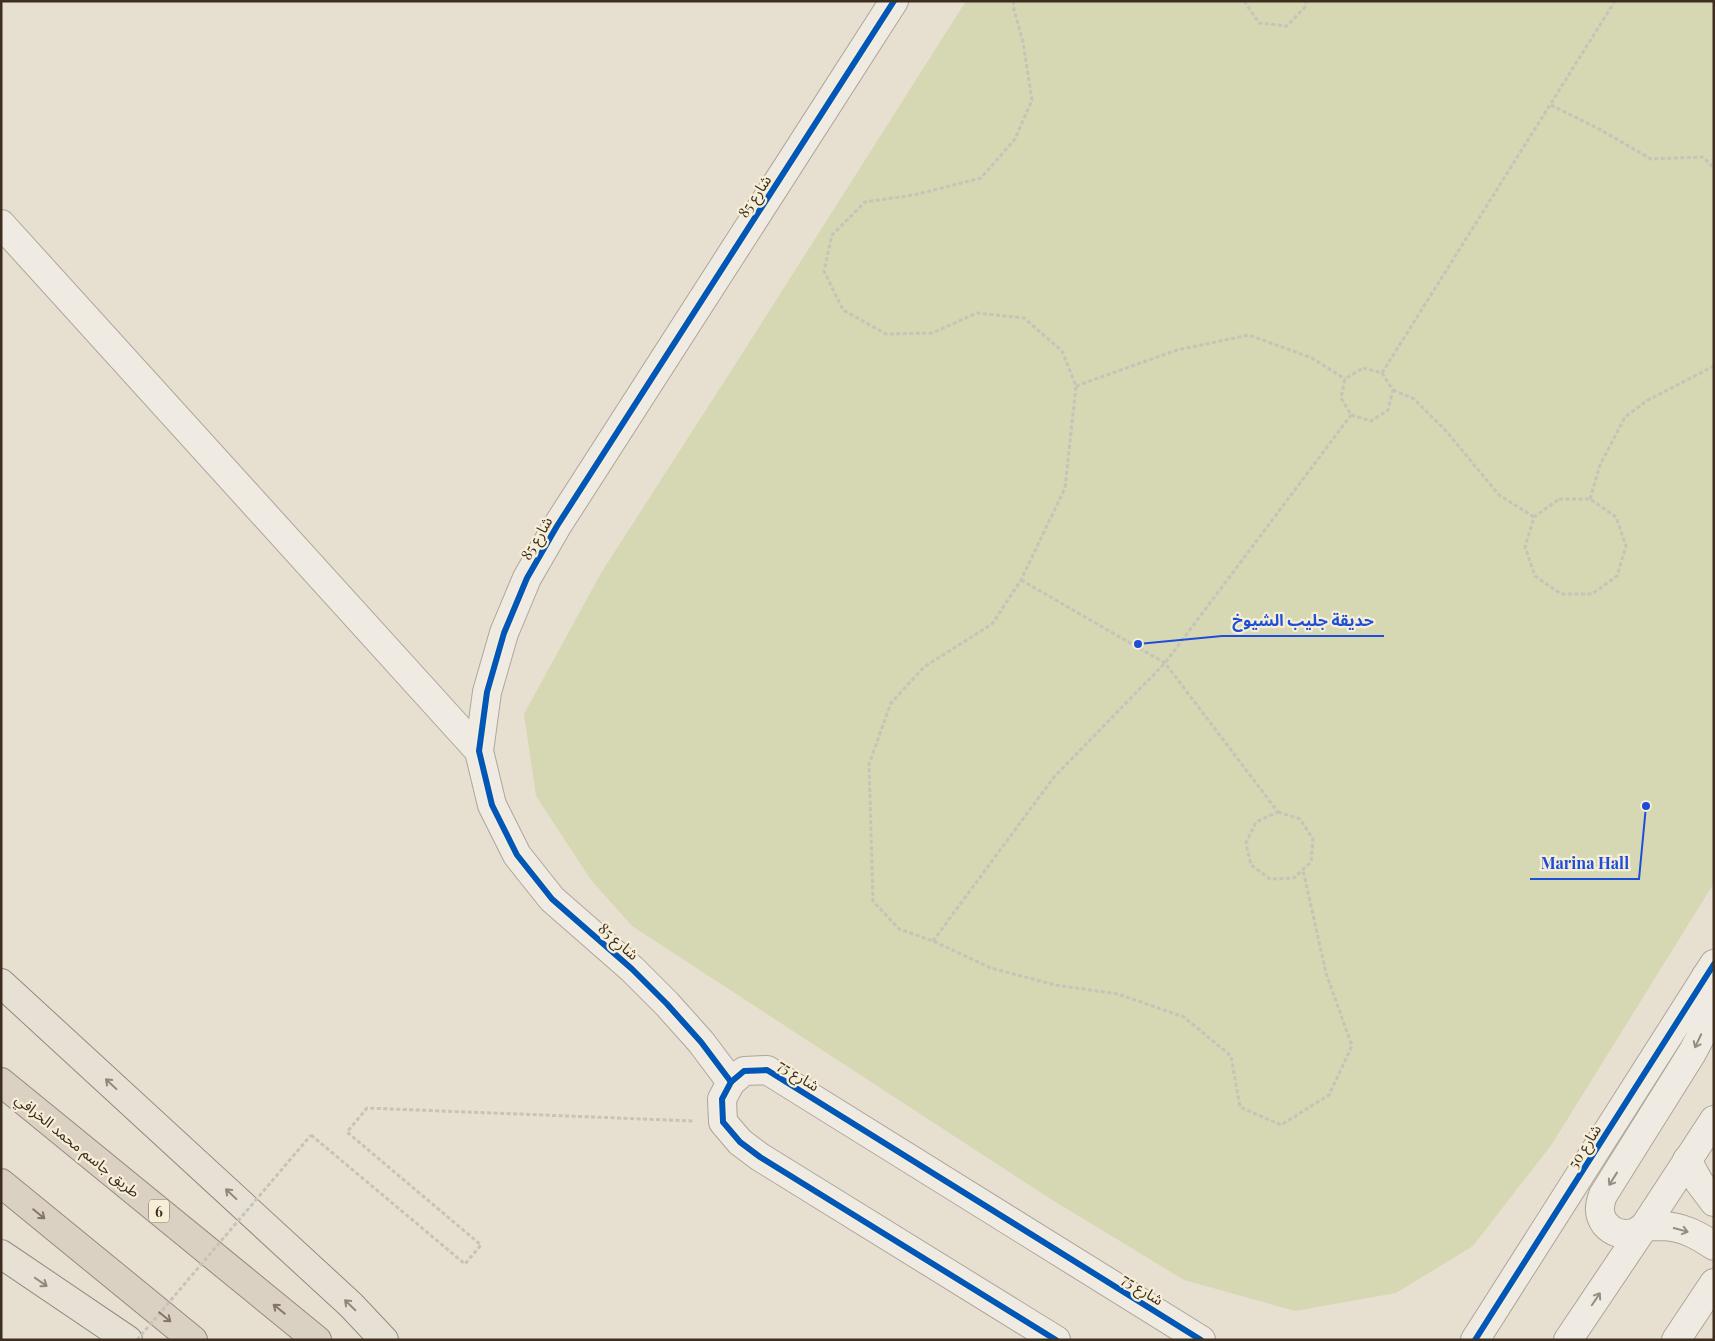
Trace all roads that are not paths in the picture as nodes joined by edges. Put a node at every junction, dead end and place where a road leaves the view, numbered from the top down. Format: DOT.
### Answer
graph roads {
  1 [pos="894,1"];
  2 [pos="1,224"];
  3 [pos="479,751"];
  4 [pos="1710,970"];
  5 [pos="1,983"];
  6 [pos="1,1082"];
  7 [pos="731,1082"];
  8 [pos="1714,1120"];
  9 [pos="1687,1160"];
  10 [pos="1,1183"];
  11 [pos="1714,1202"];
  12 [pos="1644,1227"];
  13 [pos="1714,1246"];
  14 [pos="1,1254"];
  15 [pos="1714,1282"];
  16 [pos="128,1340"];
  17 [pos="193,1340"];
  18 [pos="317,1340"];
  19 [pos="384,1340"];
  20 [pos="1056,1340"];
  21 [pos="1201,1340"];
  22 [pos="1475,1340"];
  23 [pos="1568,1340"];
  24 [pos="1676,1340"];
  1 -- 3 [label="street, شارع 85"];
  2 -- 3 [label="street"];
  3 -- 7 [label="street, شارع 85"];
  4 -- 12 [label="street, one-way"];
  4 -- 22 [label="street, شارع 50"];
  19 -- 5 [label="main road, one-way"];
  18 -- 6 [label="highway, طريق جاسم محمد الخرافي / 6, one-way"];
  7 -- 20 [label="street"];
  7 -- 21 [label="street, شارع 75"];
  8 -- 9 [label="street"];
  9 -- 11 [label="street"];
  9 -- 12 [label="street"];
  10 -- 17 [label="highway, one-way"];
  12 -- 13 [label="street, one-way"];
  23 -- 12 [label="street, one-way"];
  14 -- 16 [label="main road, one-way"];
  15 -- 24 [label="street"];
}
